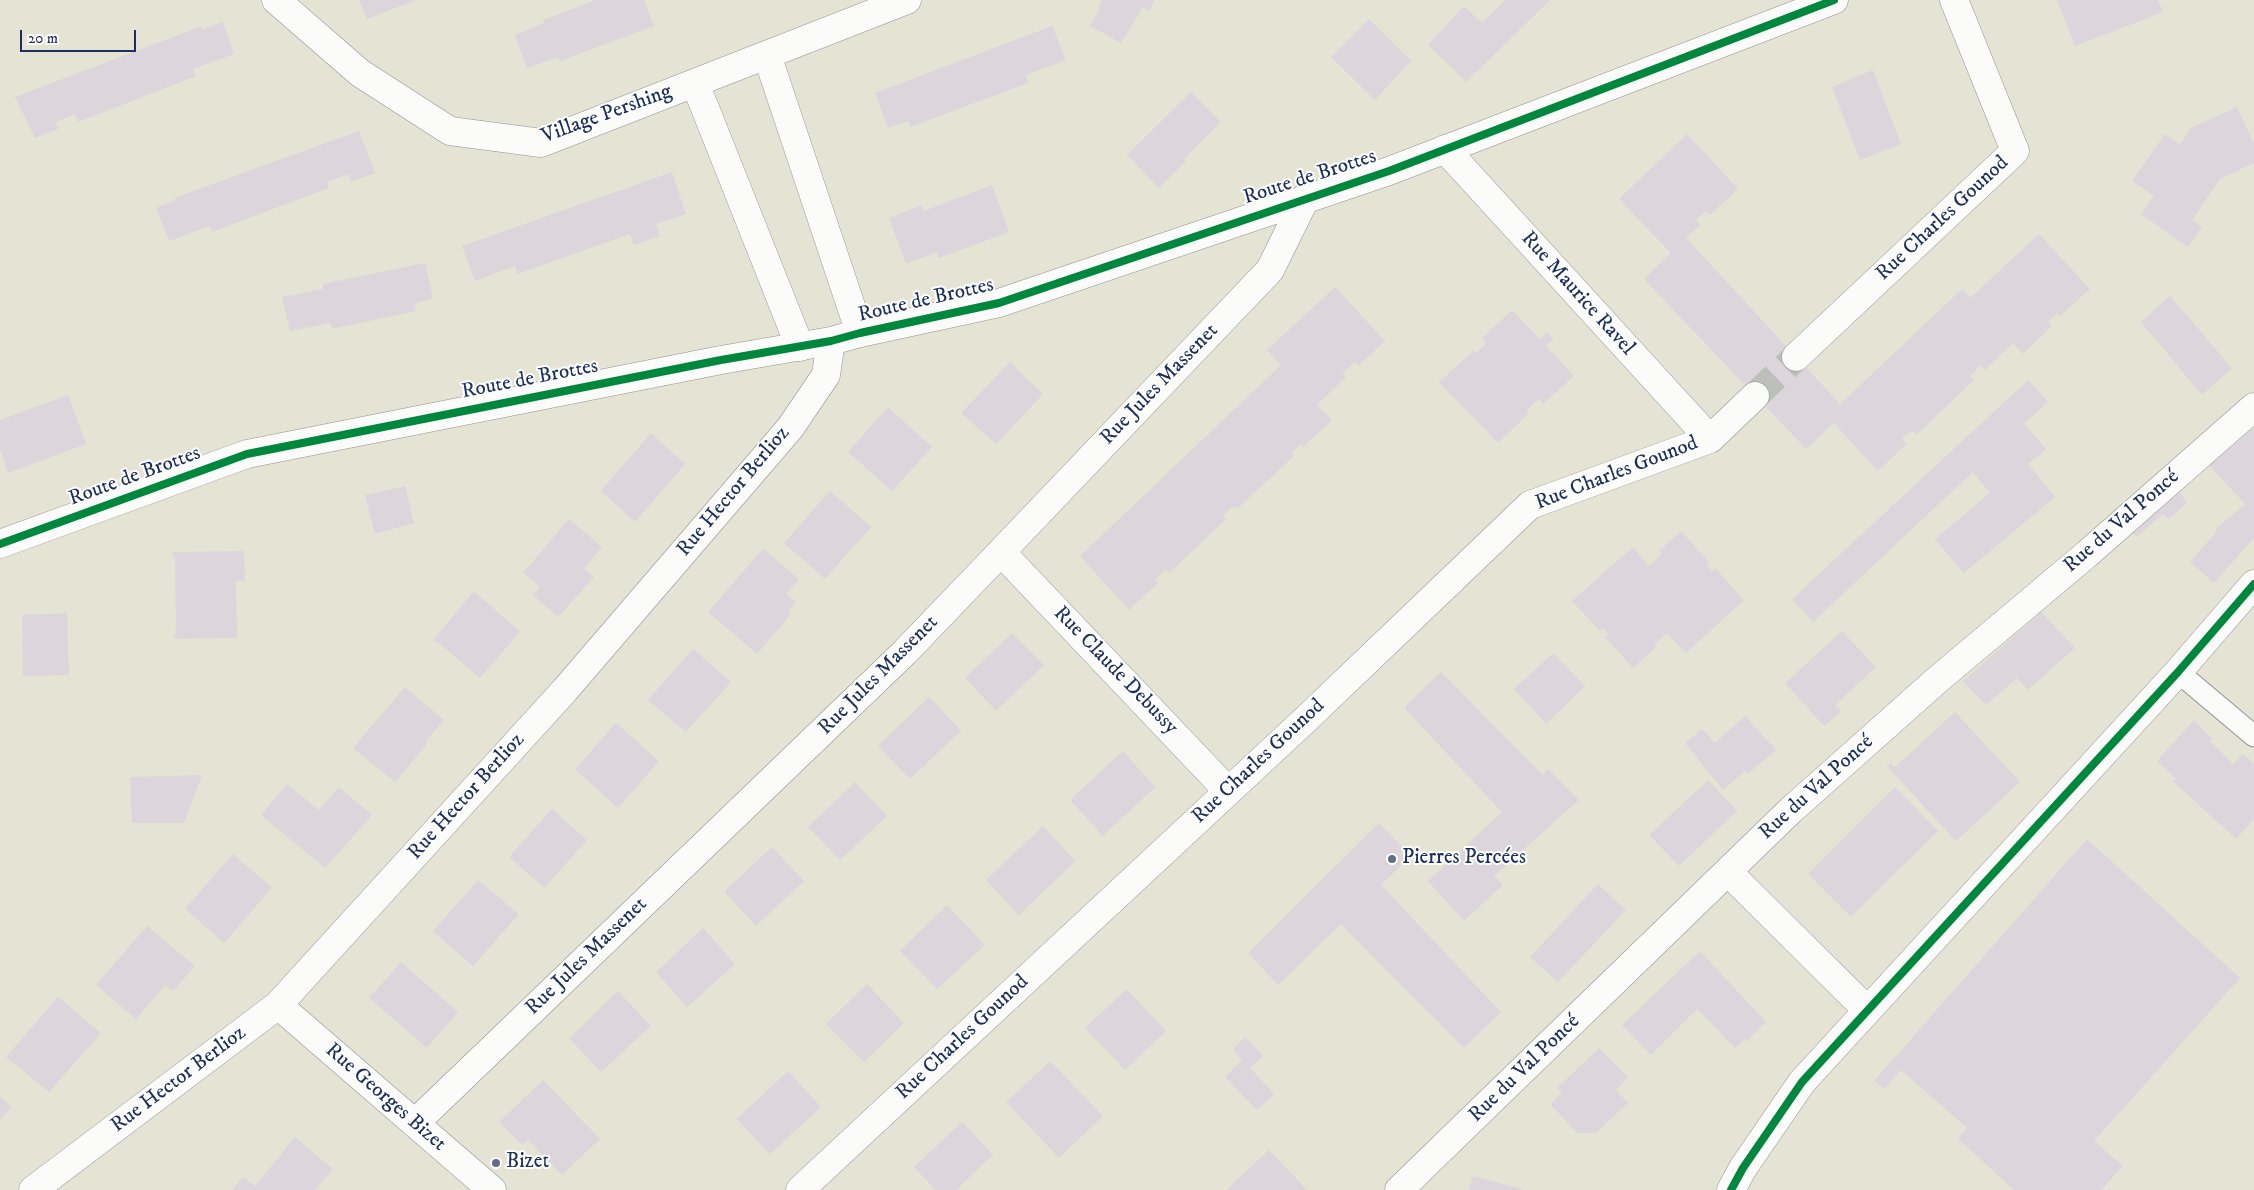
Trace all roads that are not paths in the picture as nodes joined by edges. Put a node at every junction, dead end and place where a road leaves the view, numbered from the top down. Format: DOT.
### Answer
graph roads {
  1 [pos="276,0"];
  2 [pos="907,0"];
  3 [pos="1834,0"];
  4 [pos="1954,0"];
  5 [pos="767,55"];
  6 [pos="696,83"];
  7 [pos="1445,149"];
  8 [pos="1306,197"];
  9 [pos="860,333"];
  10 [pos="831,341"];
  11 [pos="800,347"];
  12 [pos="1796,357"];
  13 [pos="1755,396"];
  14 [pos="2254,407"];
  15 [pos="1710,439"];
  16 [pos="0,544"];
  17 [pos="1001,552"];
  18 [pos="2254,584"];
  19 [pos="2178,672"];
  20 [pos="2254,736"];
  21 [pos="1228,791"];
  22 [pos="1728,872"];
  23 [pos="278,1005"];
  24 [pos="1867,1010"];
  25 [pos="415,1123"];
  26 [pos="33,1190"];
  27 [pos="492,1190"];
  28 [pos="800,1190"];
  29 [pos="1399,1190"];
  30 [pos="1731,1190"];
  1 -- 6 [label="street, Village Pershing"];
  2 -- 5 [label="street, Village Pershing"];
  3 -- 7 [label="street, Route de Brottes"];
  4 -- 12 [label="street, Rue Charles Gounod"];
  5 -- 6 [label="street, Village Pershing"];
  5 -- 9 [label="street"];
  6 -- 11 [label="street"];
  7 -- 8 [label="street, Route de Brottes"];
  7 -- 15 [label="street, Rue Maurice Ravel"];
  8 -- 9 [label="street, Route de Brottes"];
  8 -- 17 [label="street, Rue Jules Massenet"];
  9 -- 10 [label="street, Route de Brottes"];
  10 -- 11 [label="street, Route de Brottes"];
  10 -- 23 [label="street, Rue Hector Berlioz"];
  11 -- 16 [label="street, Route de Brottes"];
  13 -- 15 [label="street, Rue Charles Gounod"];
  14 -- 22 [label="street, Rue du Val Poncé"];
  15 -- 21 [label="street, Rue Charles Gounod"];
  17 -- 21 [label="street, Rue Claude Debussy"];
  17 -- 25 [label="street, Rue Jules Massenet"];
  18 -- 19 [label="street"];
  19 -- 20 [label="lane"];
  19 -- 24 [label="street"];
  21 -- 28 [label="street, Rue Charles Gounod"];
  22 -- 24 [label="street"];
  22 -- 29 [label="street, Rue du Val Poncé"];
  23 -- 25 [label="street, Rue Georges Bizet"];
  23 -- 26 [label="street, Rue Hector Berlioz"];
  24 -- 30 [label="street"];
  25 -- 27 [label="street, Rue Georges Bizet"];
}
